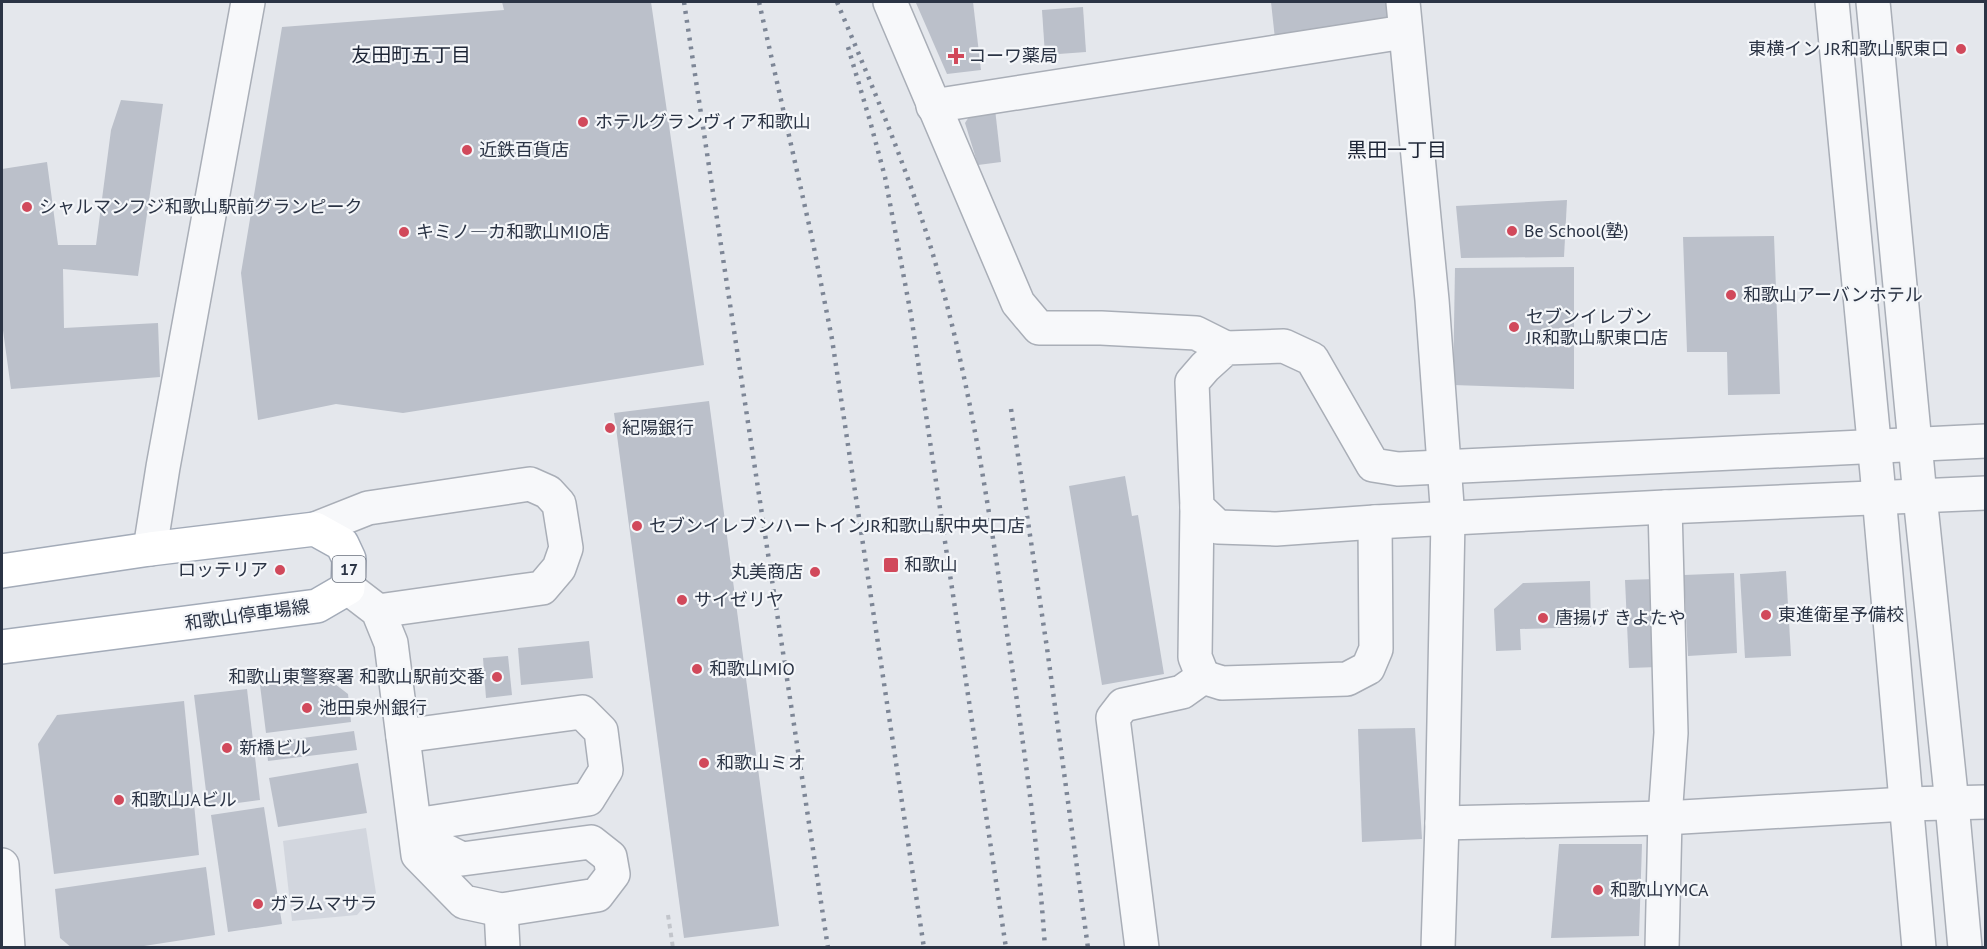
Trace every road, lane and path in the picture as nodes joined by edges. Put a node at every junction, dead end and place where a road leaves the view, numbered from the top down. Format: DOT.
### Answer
graph roads {
  1 [pos="248,2"];
  2 [pos="890,2"];
  3 [pos="1832,2"];
  4 [pos="1873,2"];
  5 [pos="1403,17"];
  6 [pos="933,106"];
  7 [pos="1226,348"];
  8 [pos="1986,441"];
  9 [pos="1916,444"];
  10 [pos="1875,446"];
  11 [pos="1444,468"];
  12 [pos="1986,493"];
  13 [pos="1920,496"];
  14 [pos="1879,498"];
  15 [pos="1197,507"];
  16 [pos="1665,507"];
  17 [pos="1448,519"];
  18 [pos="1375,522"];
  19 [pos="315,529"];
  20 [pos="150,549"];
  21 [pos="2,571"];
  22 [pos="348,588"];
  23 [pos="378,611"];
  24 [pos="2,647"];
  25 [pos="1203,677"];
  26 [pos="404,736"];
  27 [pos="1986,802"];
  28 [pos="1906,804"];
  29 [pos="1952,804"];
  30 [pos="1665,818"];
  31 [pos="1442,823"];
  32 [pos="415,831"];
  33 [pos="2,865"];
  34 [pos="501,910"];
  35 [pos="668,915"];
  36 [pos="8,948"];
  37 [pos="503,948"];
  38 [pos="673,948"];
  39 [pos="1142,948"];
  40 [pos="1437,948"];
  41 [pos="1662,948"];
  42 [pos="1919,948"];
  43 [pos="1965,948"];
  1 -- 20 [label="street"];
  2 -- 6 [label="street"];
  3 -- 10 [label="street"];
  4 -- 9 [label="street"];
  5 -- 6 [label="street"];
  5 -- 11 [label="street"];
  6 -- 7 [label="street"];
  7 -- 11 [label="street"];
  7 -- 15 [label="street"];
  8 -- 9 [label="street"];
  9 -- 10 [label="street"];
  9 -- 13 [label="street"];
  10 -- 11 [label="street"];
  10 -- 14 [label="street"];
  11 -- 17 [label="street"];
  12 -- 13 [label="street"];
  13 -- 14 [label="street"];
  13 -- 29 [label="street"];
  14 -- 16 [label="street"];
  14 -- 28 [label="street"];
  15 -- 18 [label="street"];
  15 -- 25 [label="street"];
  16 -- 17 [label="street"];
  16 -- 30 [label="street"];
  17 -- 18 [label="street"];
  17 -- 31 [label="street"];
  18 -- 25 [label="street"];
  19 -- 20 [label="main road"];
  19 -- 22 [label="main road, 17"];
  19 -- 23 [label="street"];
  20 -- 21 [label="main road"];
  22 -- 23 [label="street"];
  22 -- 24 [label="main road, 和歌山停車場線 / 17"];
  23 -- 26 [label="street"];
  25 -- 39 [label="street"];
  26 -- 32 [label="street"];
  26 -- 32 [label="street"];
  27 -- 29 [label="street"];
  28 -- 29 [label="street"];
  28 -- 30 [label="street"];
  28 -- 42 [label="street"];
  29 -- 43 [label="street"];
  30 -- 31 [label="street"];
  30 -- 41 [label="street"];
  31 -- 40 [label="street"];
  32 -- 34 [label="street"];
  32 -- 34 [label="street"];
  33 -- 36 [label="street"];
  34 -- 37 [label="street"];
  35 -- 38 [label="path"];
}
